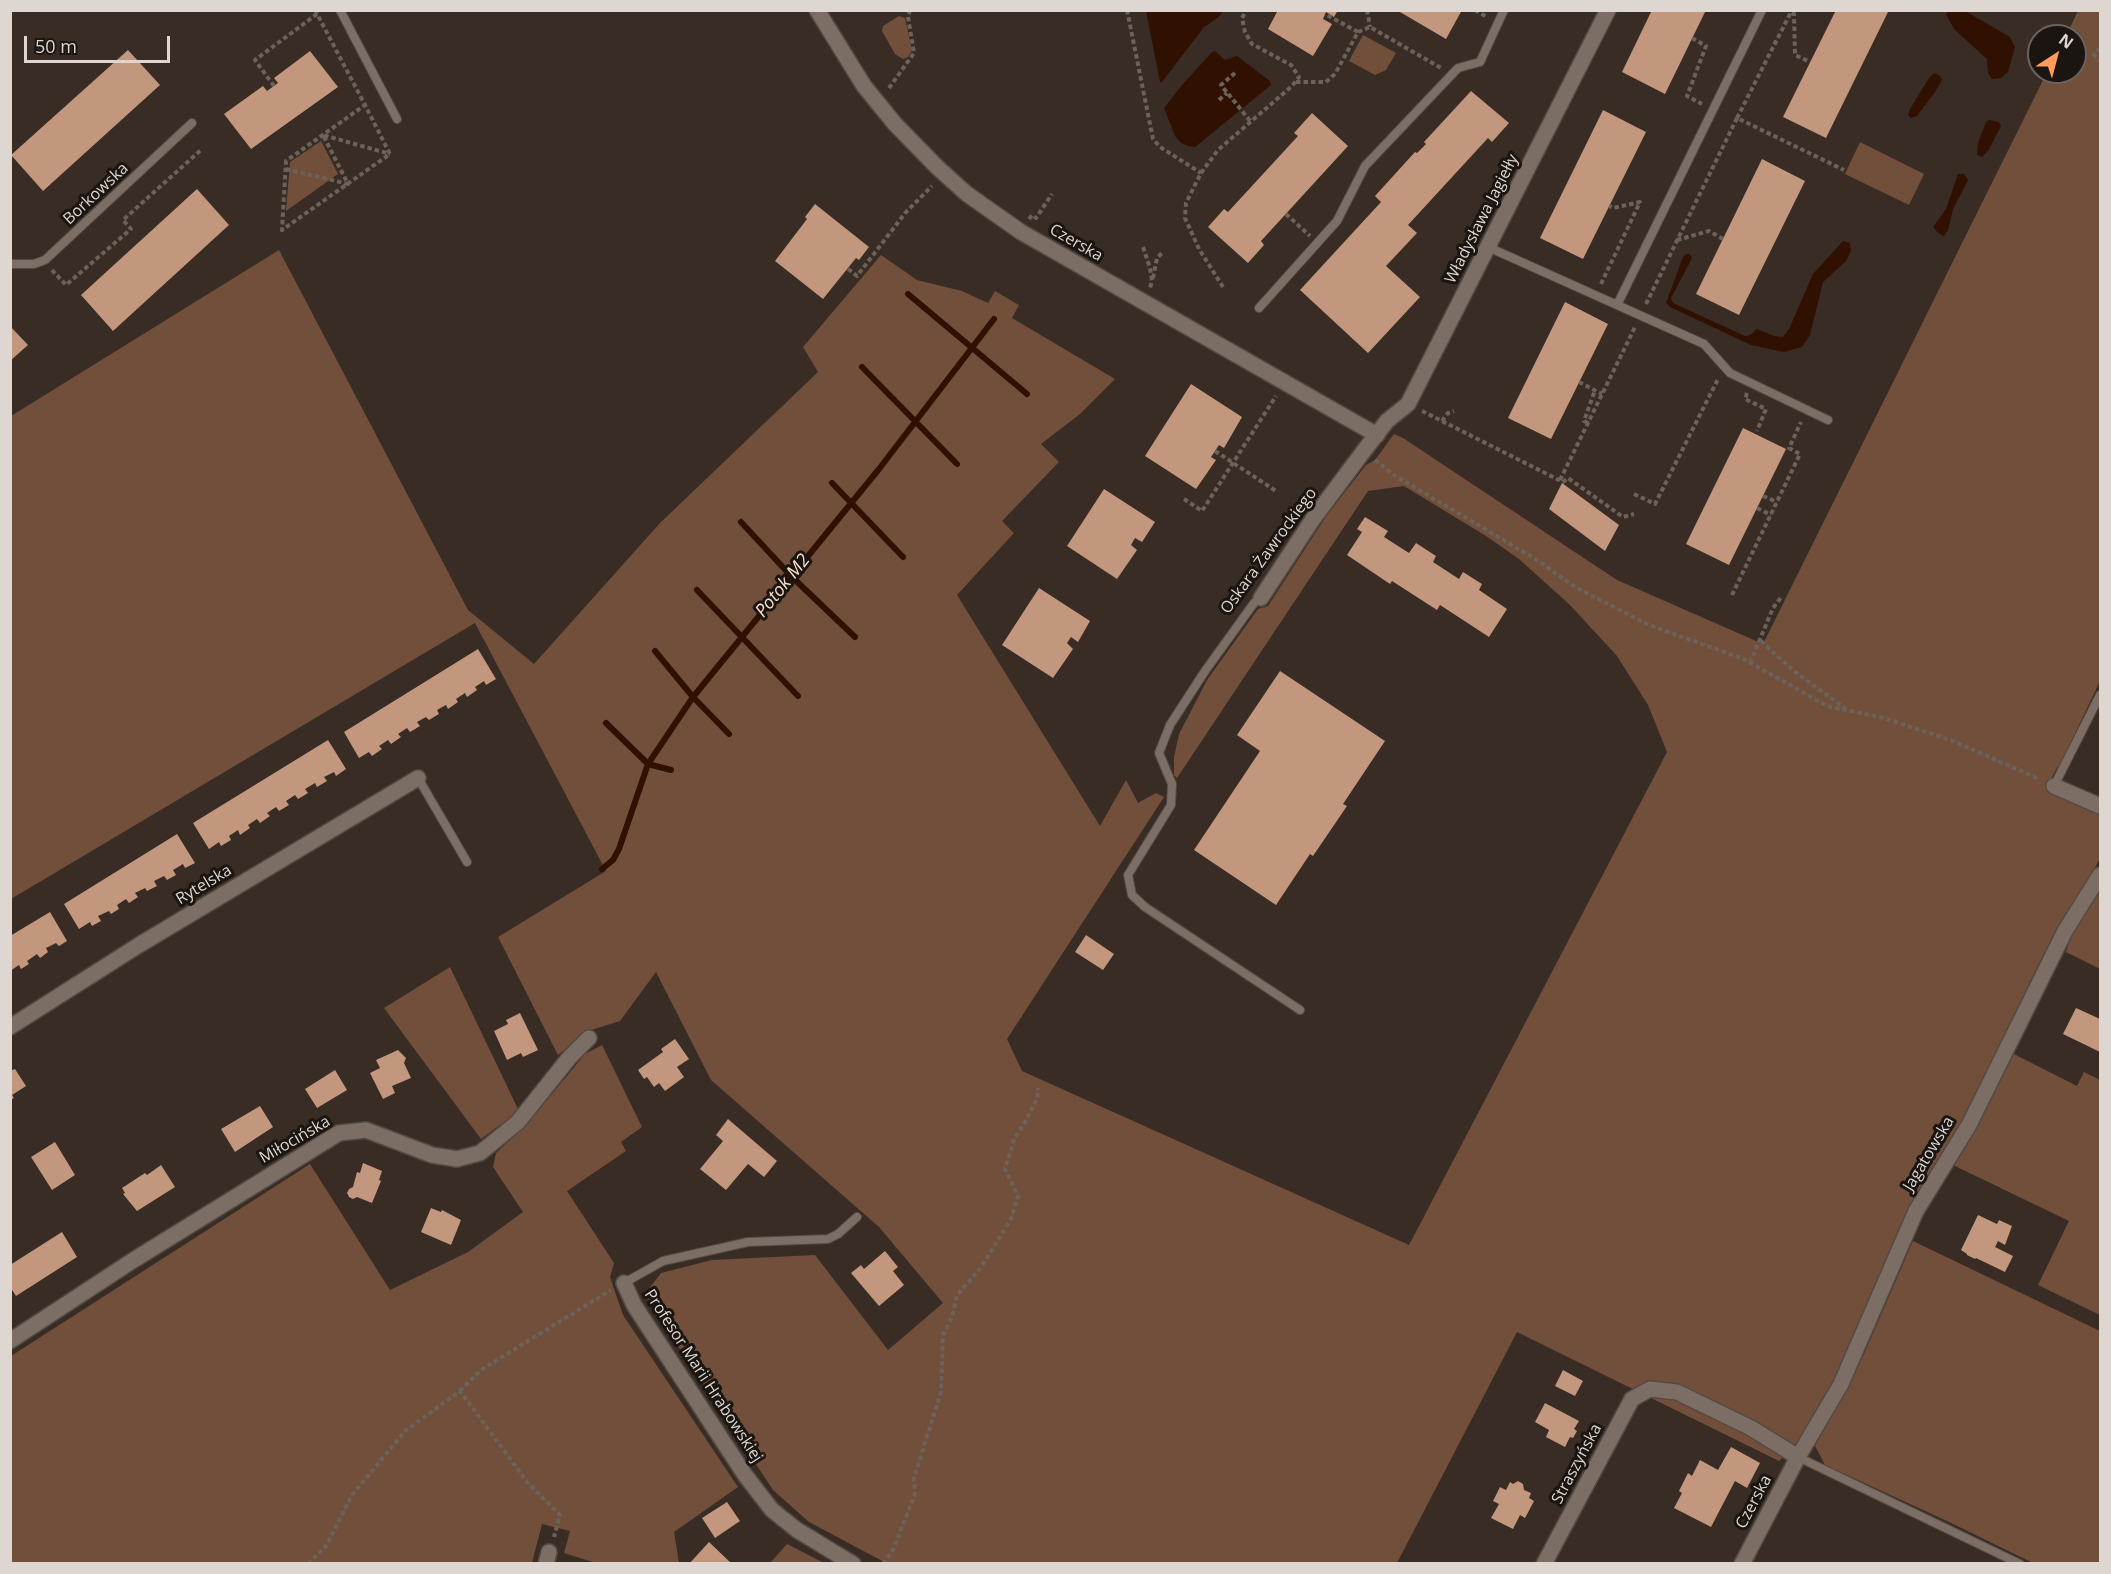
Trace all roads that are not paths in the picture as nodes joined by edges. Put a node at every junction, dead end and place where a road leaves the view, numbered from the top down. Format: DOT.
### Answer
graph roads {
  1 [pos="340,10"];
  2 [pos="817,10"];
  3 [pos="1504,10"];
  4 [pos="1608,10"];
  5 [pos="1762,10"];
  6 [pos="397,120"];
  7 [pos="192,123"];
  8 [pos="1488,247"];
  9 [pos="10,264"];
  10 [pos="1617,305"];
  11 [pos="1259,308"];
  12 [pos="1828,420"];
  13 [pos="1377,435"];
  14 [pos="1261,598"];
  15 [pos="2100,695"];
  16 [pos="418,778"];
  17 [pos="2054,786"];
  18 [pos="2100,806"];
  19 [pos="467,862"];
  20 [pos="2100,875"];
  21 [pos="1300,1010"];
  22 [pos="10,1027"];
  23 [pos="589,1038"];
  24 [pos="857,1217"];
  25 [pos="624,1283"];
  26 [pos="10,1341"];
  27 [pos="1798,1457"];
  28 [pos="853,1563"];
  29 [pos="1544,1563"];
  30 [pos="1742,1563"];
  31 [pos="2020,1563"];
  1 -- 6 [label="lane"];
  2 -- 13 [label="street, Czerska"];
  3 -- 11 [label="lane"];
  4 -- 8 [label="street, Władysława Jagiełły"];
  5 -- 10 [label="lane"];
  7 -- 9 [label="lane, Borkowska"];
  8 -- 10 [label="lane"];
  8 -- 13 [label="street, Władysława Jagiełły"];
  10 -- 12 [label="lane"];
  13 -- 14 [label="street, Oskara Żawrockiego"];
  14 -- 21 [label="lane, Oskara Żawrockiego"];
  15 -- 17 [label="lane"];
  16 -- 19 [label="lane"];
  16 -- 22 [label="street, Rytelska"];
  17 -- 18 [label="street"];
  20 -- 27 [label="street, Jagatowska"];
  23 -- 26 [label="street, Miłocińska"];
  24 -- 25 [label="lane"];
  25 -- 28 [label="street, Profesor Marii Hrabowskiej"];
  27 -- 29 [label="street, Straszyńska"];
  27 -- 30 [label="street, Czerska"];
  27 -- 31 [label="lane"];
}
